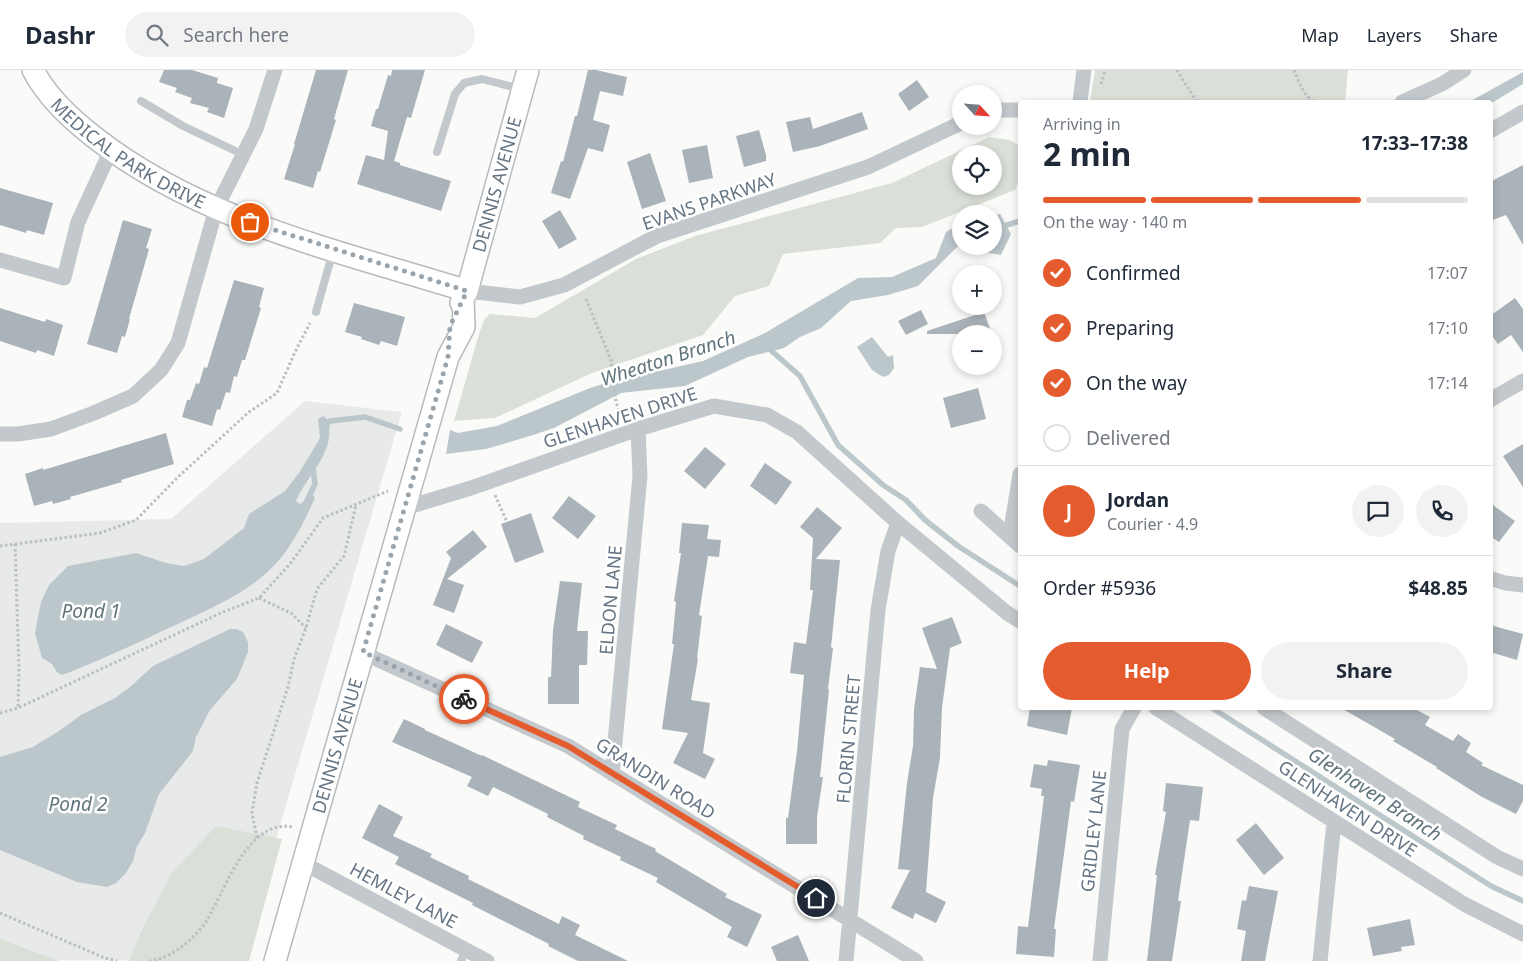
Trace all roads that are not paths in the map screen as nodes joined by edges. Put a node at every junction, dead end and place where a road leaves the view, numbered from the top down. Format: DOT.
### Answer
graph roads {
  1 [pos="33,70"];
  2 [pos="275,70"];
  3 [pos="1084,70"];
  4 [pos="1464,70"];
  5 [pos="525,80"];
  6 [pos="1080,100"];
  7 [pos="1406,100"];
  8 [pos="141,101"];
  9 [pos="1002,110"];
  10 [pos="1018,110"];
  11 [pos="1523,112"];
  12 [pos="952,127"];
  13 [pos="1493,129"];
  14 [pos="111,150"];
  15 [pos="437,152"];
  16 [pos="244,155"];
  17 [pos="216,209"];
  18 [pos="333,250"];
  19 [pos="0,260"];
  20 [pos="465,295"];
  21 [pos="316,312"];
  22 [pos="1523,381"];
  23 [pos="1493,398"];
  24 [pos="638,429"];
  25 [pos="0,434"];
  26 [pos="1018,501"];
  27 [pos="405,508"];
  28 [pos="981,511"];
  29 [pos="898,523"];
  30 [pos="1015,541"];
  31 [pos="1493,579"];
  32 [pos="1523,585"];
  33 [pos="1018,620"];
  34 [pos="363,652"];
  35 [pos="1133,710"];
  36 [pos="1159,710"];
  37 [pos="1267,710"];
  38 [pos="612,774"];
  39 [pos="1334,822"];
  40 [pos="303,863"];
  41 [pos="1523,869"];
  42 [pos="851,919"];
  43 [pos="1523,934"];
  44 [pos="463,955"];
  45 [pos="274,961"];
  46 [pos="487,961"];
  47 [pos="846,961"];
  48 [pos="916,961"];
  49 [pos="1100,961"];
  50 [pos="1320,961"];
  1 -- 14 [label="street, MEDICAL PARK DRIVE"];
  2 -- 16 [label="street"];
  3 -- 6 [label="street"];
  4 -- 7 [label="street"];
  5 -- 15 [label="lane"];
  5 -- 20 [label="street, DENNIS AVENUE"];
  8 -- 16 [label="lane"];
  9 -- 10 [label="street"];
  11 -- 13 [label="street"];
  12 -- 20 [label="street, EVANS PARKWAY"];
  14 -- 17 [label="street, MEDICAL PARK DRIVE"];
  14 -- 19 [label="street"];
  16 -- 17 [label="street"];
  17 -- 18 [label="street, MEDICAL PARK DRIVE"];
  17 -- 25 [label="street"];
  18 -- 20 [label="street, MEDICAL PARK DRIVE"];
  18 -- 21 [label="lane"];
  20 -- 27 [label="street, DENNIS AVENUE"];
  22 -- 23 [label="street"];
  24 -- 27 [label="street, GLENHAVEN DRIVE"];
  24 -- 29 [label="street, GLENHAVEN DRIVE"];
  24 -- 38 [label="street, ELDON LANE"];
  26 -- 30 [label="street"];
  27 -- 34 [label="street, DENNIS AVENUE"];
  28 -- 30 [label="street"];
  29 -- 33 [label="street, GLENHAVEN DRIVE"];
  29 -- 42 [label="street, FLORIN STREET"];
  31 -- 32 [label="street"];
  34 -- 38 [label="street, GRANDIN ROAD"];
  34 -- 40 [label="street, DENNIS AVENUE"];
  35 -- 49 [label="street, GRIDLEY LANE"];
  36 -- 39 [label="street, GLENHAVEN DRIVE"];
  37 -- 41 [label="street"];
  38 -- 42 [label="street, GRANDIN ROAD"];
  39 -- 43 [label="street, GLENHAVEN DRIVE"];
  39 -- 50 [label="street"];
  40 -- 44 [label="street, HEMLEY LANE"];
  40 -- 45 [label="street, DENNIS AVENUE"];
  42 -- 47 [label="street, FLORIN STREET"];
  42 -- 48 [label="street, GRANDIN ROAD"];
  44 -- 46 [label="street, HEMLEY LANE"];
}
